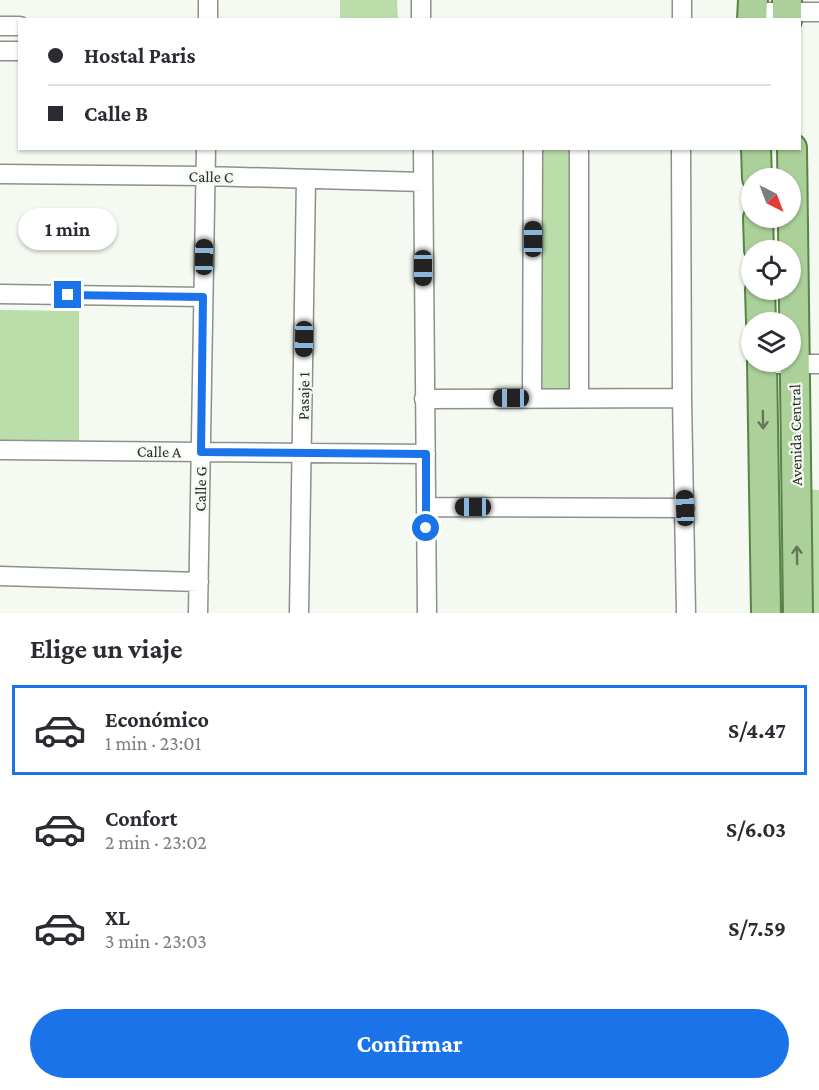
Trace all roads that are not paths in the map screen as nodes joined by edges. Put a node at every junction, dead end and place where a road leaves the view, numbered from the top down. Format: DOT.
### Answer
graph roads {
  1 [pos="208,0"];
  2 [pos="421,0"];
  3 [pos="682,0"];
  4 [pos="787,10"];
  5 [pos="752,11"];
  6 [pos="819,12"];
  7 [pos="208,18"];
  8 [pos="421,18"];
  9 [pos="682,18"];
  10 [pos="0,26"];
  11 [pos="18,26"];
  12 [pos="0,51"];
  13 [pos="18,51"];
  14 [pos="206,150"];
  15 [pos="423,150"];
  16 [pos="533,150"];
  17 [pos="579,150"];
  18 [pos="681,150"];
  19 [pos="756,150"];
  20 [pos="792,150"];
  21 [pos="757,168"];
  22 [pos="0,174"];
  23 [pos="205,176"];
  24 [pos="306,179"];
  25 [pos="423,182"];
  26 [pos="0,294"];
  27 [pos="203,297"];
  28 [pos="807,364"];
  29 [pos="762,372"];
  30 [pos="532,398"];
  31 [pos="579,398"];
  32 [pos="682,398"];
  33 [pos="424,399"];
  34 [pos="0,450"];
  35 [pos="201,452"];
  36 [pos="302,453"];
  37 [pos="426,454"];
  38 [pos="426,507"];
  39 [pos="685,508"];
  40 [pos="0,576"];
  41 [pos="199,582"];
  42 [pos="198,613"];
  43 [pos="299,613"];
  44 [pos="427,613"];
  45 [pos="687,613"];
  46 [pos="766,613"];
  47 [pos="798,613"];
  1 -- 7 [label="street"];
  2 -- 8 [label="street"];
  3 -- 9 [label="street"];
  4 -- 5 [label="street"];
  4 -- 6 [label="street"];
  10 -- 11 [label="street"];
  12 -- 13 [label="street"];
  14 -- 23 [label="street, Calle G"];
  15 -- 25 [label="street"];
  16 -- 30 [label="street"];
  17 -- 31 [label="street"];
  18 -- 32 [label="street"];
  19 -- 21 [label="main road"];
  20 -- 28 [label="main road, Avenida Central"];
  22 -- 23 [label="street, Calle C"];
  23 -- 24 [label="street, Calle C"];
  23 -- 27 [label="street, Calle G"];
  24 -- 25 [label="street, Calle C"];
  24 -- 36 [label="street, Pasaje 1"];
  25 -- 33 [label="street"];
  26 -- 27 [label="street"];
  27 -- 35 [label="street, Calle G"];
  47 -- 28 [label="main road, Avenida Central, one-way"];
  29 -- 46 [label="main road, Avenida Central, one-way"];
  30 -- 31 [label="street"];
  30 -- 33 [label="street"];
  31 -- 32 [label="street"];
  32 -- 39 [label="street"];
  33 -- 37 [label="street"];
  34 -- 35 [label="street, Calle A"];
  35 -- 36 [label="street, Calle A"];
  35 -- 41 [label="street, Calle G"];
  36 -- 37 [label="street, Calle A"];
  36 -- 43 [label="street, Pasaje 1"];
  37 -- 38 [label="street"];
  38 -- 39 [label="street"];
  38 -- 44 [label="street"];
  39 -- 45 [label="street"];
  40 -- 41 [label="street"];
  41 -- 42 [label="street, Calle G"];
}
